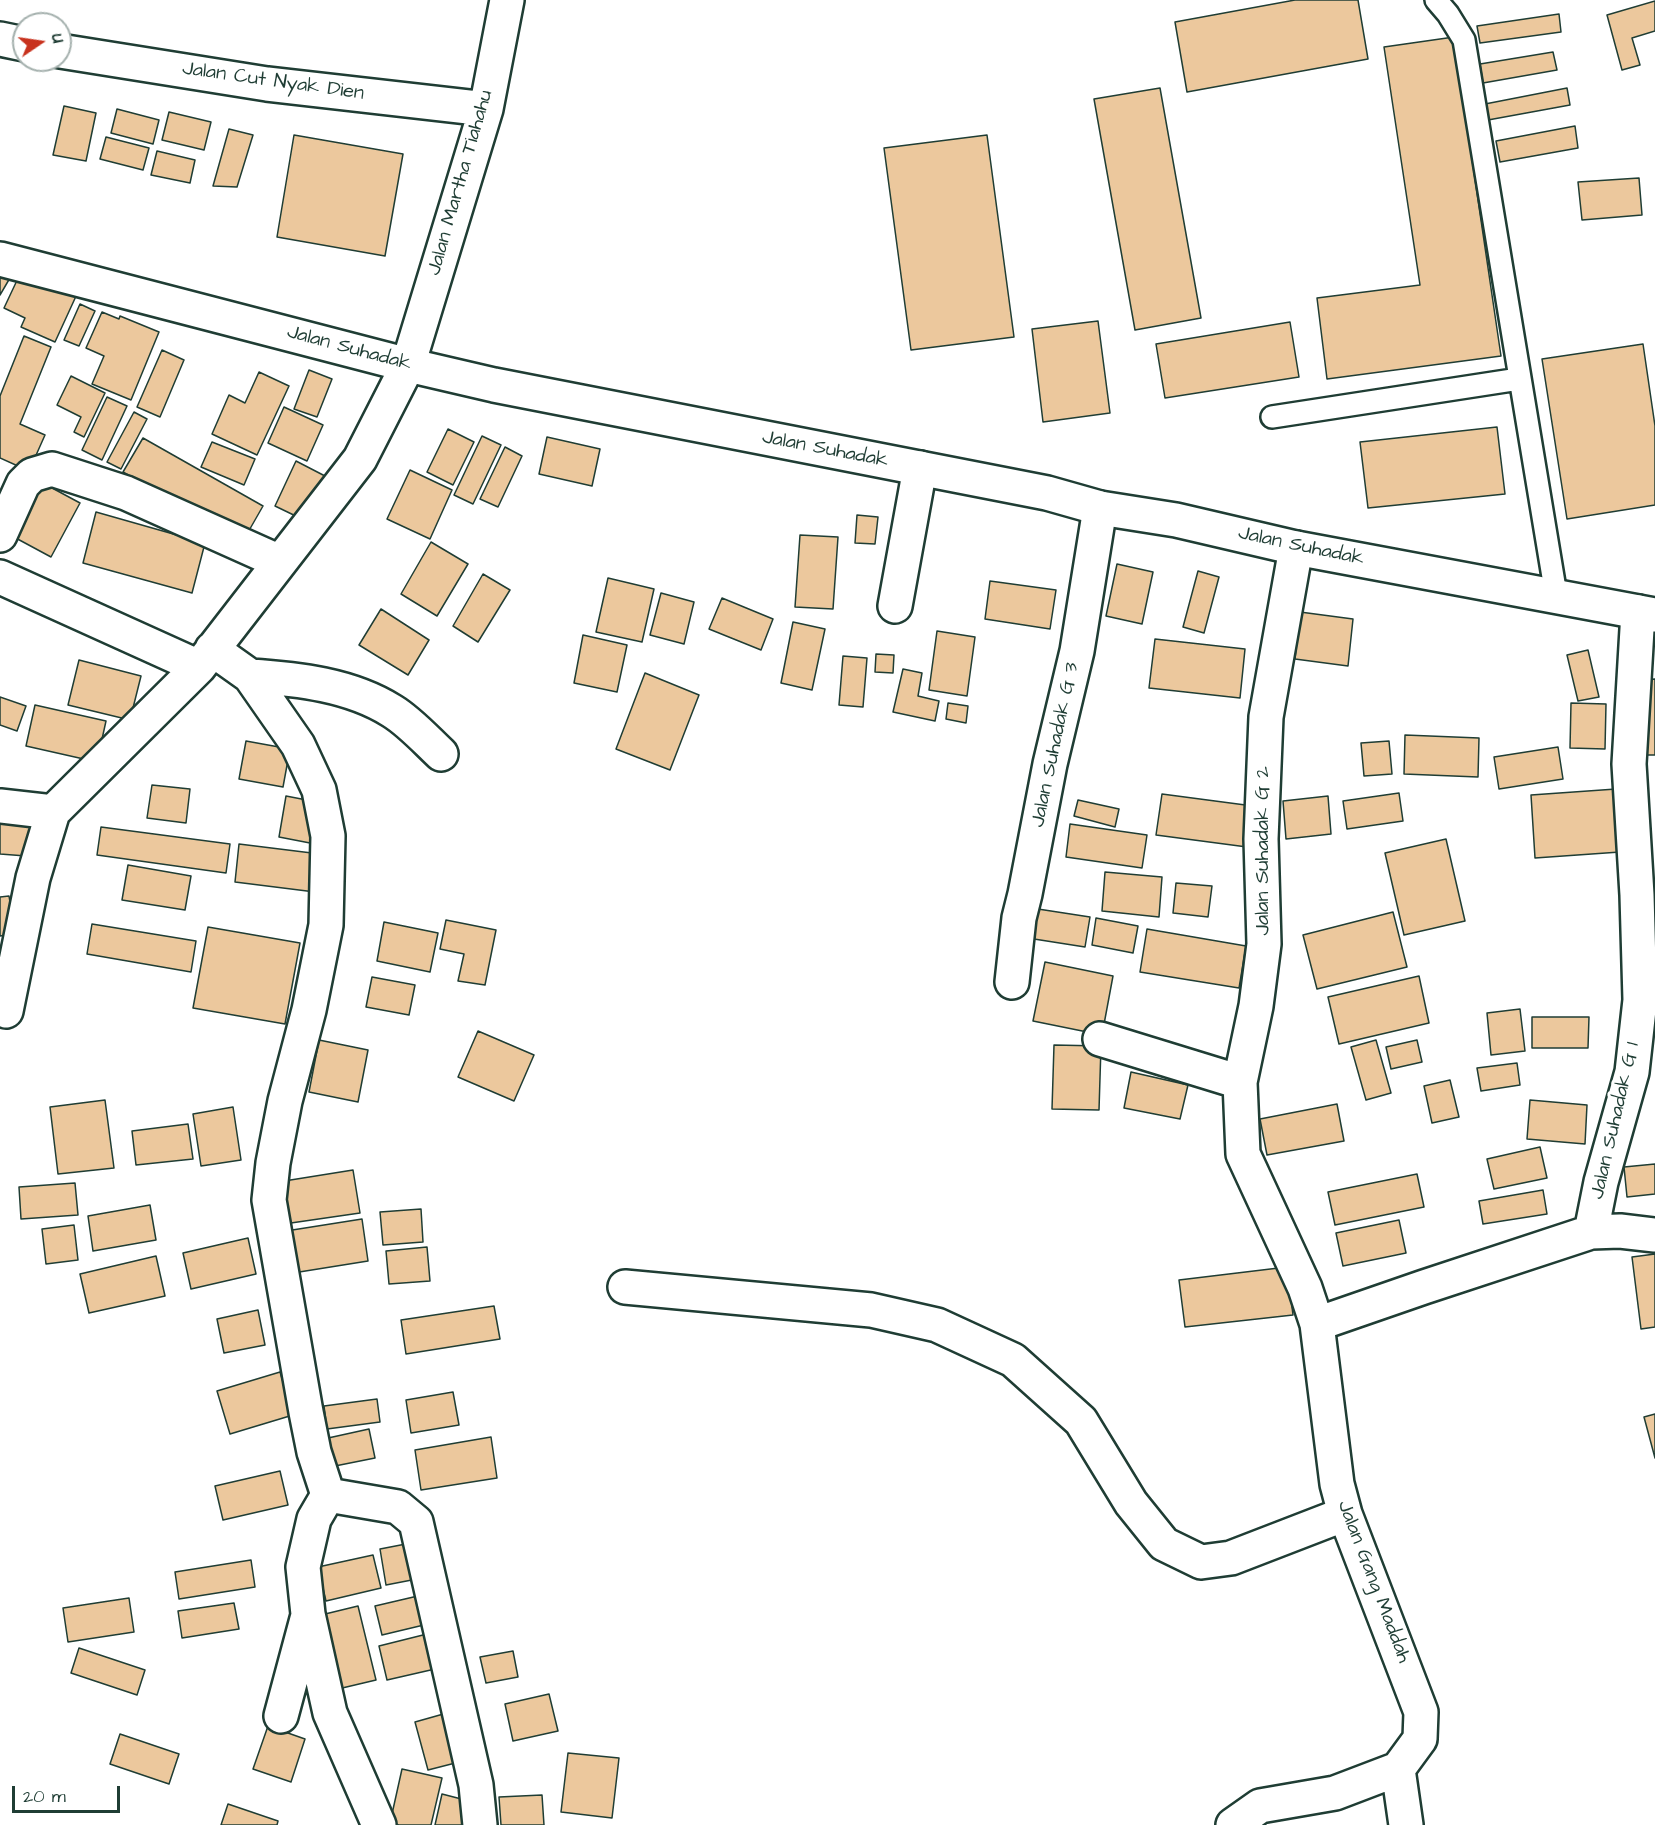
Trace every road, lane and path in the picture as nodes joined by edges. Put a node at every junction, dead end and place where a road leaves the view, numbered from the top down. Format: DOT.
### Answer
graph roads {
  1 [pos="507,0"];
  2 [pos="1436,0"];
  3 [pos="72,53"];
  4 [pos="486,109"];
  5 [pos="0,259"];
  6 [pos="408,365"];
  7 [pos="1518,379"];
  8 [pos="1272,417"];
  9 [pos="920,468"];
  10 [pos="1100,508"];
  11 [pos="0,535"];
  12 [pos="1296,548"];
  13 [pos="280,562"];
  14 [pos="0,577"];
  15 [pos="1556,595"];
  16 [pos="895,606"];
  17 [pos="1646,614"];
  18 [pos="206,658"];
  19 [pos="250,676"];
  20 [pos="441,754"];
  21 [pos="0,806"];
  22 [pos="52,812"];
  23 [pos="1012,982"];
  24 [pos="6,1011"];
  25 [pos="1100,1039"];
  26 [pos="1240,1082"];
  27 [pos="1243,1154"];
  28 [pos="1591,1232"];
  29 [pos="1655,1235"];
  30 [pos="625,1287"];
  31 [pos="1317,1324"];
  32 [pos="328,1495"];
  33 [pos="1345,1514"];
  34 [pos="308,1614"];
  35 [pos="281,1716"];
  36 [pos="1398,1769"];
  37 [pos="1262,1815"];
  38 [pos="379,1825"];
  39 [pos="480,1825"];
  40 [pos="1233,1825"];
  41 [pos="1406,1825"];
  1 -- 4 [label="street, Jalan Martha Tiahahu"];
  2 -- 7 [label="lane"];
  3 -- 4 [label="street, Jalan Cut Nyak Dien"];
  4 -- 6 [label="street, Jalan Martha Tiahahu"];
  5 -- 6 [label="street, Jalan Suhadak"];
  6 -- 9 [label="street, Jalan Suhadak"];
  6 -- 13 [label="street, Jalan Martha Tiahahu"];
  7 -- 8 [label="lane"];
  7 -- 15 [label="lane"];
  9 -- 10 [label="street, Jalan Suhadak"];
  9 -- 16 [label="street"];
  10 -- 12 [label="street, Jalan Suhadak"];
  10 -- 23 [label="street, Jalan Suhadak G 3"];
  11 -- 13 [label="street"];
  12 -- 15 [label="street, Jalan Suhadak"];
  12 -- 26 [label="street, Jalan Suhadak G 2"];
  13 -- 18 [label="street, Jalan Martha Tiahahu"];
  14 -- 18 [label="street"];
  15 -- 17 [label="street, Jalan Suhadak"];
  17 -- 28 [label="street, Jalan Suhadak G 1"];
  18 -- 19 [label="street"];
  18 -- 22 [label="street, Jalan Martha Tiahahu"];
  19 -- 20 [label="street"];
  19 -- 32 [label="street"];
  21 -- 22 [label="street"];
  22 -- 24 [label="street"];
  25 -- 26 [label="street"];
  26 -- 27 [label="street, Jalan Suhadak G 2"];
  27 -- 31 [label="street, Jalan Gang Maddah"];
  28 -- 29 [label="street"];
  28 -- 31 [label="street"];
  30 -- 33 [label="street"];
  31 -- 33 [label="street, Jalan Gang Maddah"];
  32 -- 34 [label="street"];
  32 -- 39 [label="street"];
  33 -- 36 [label="street, Jalan Gang Maddah"];
  34 -- 35 [label="street"];
  34 -- 38 [label="street"];
  36 -- 37 [label="street"];
  36 -- 41 [label="street"];
  37 -- 40 [label="street"];
}
